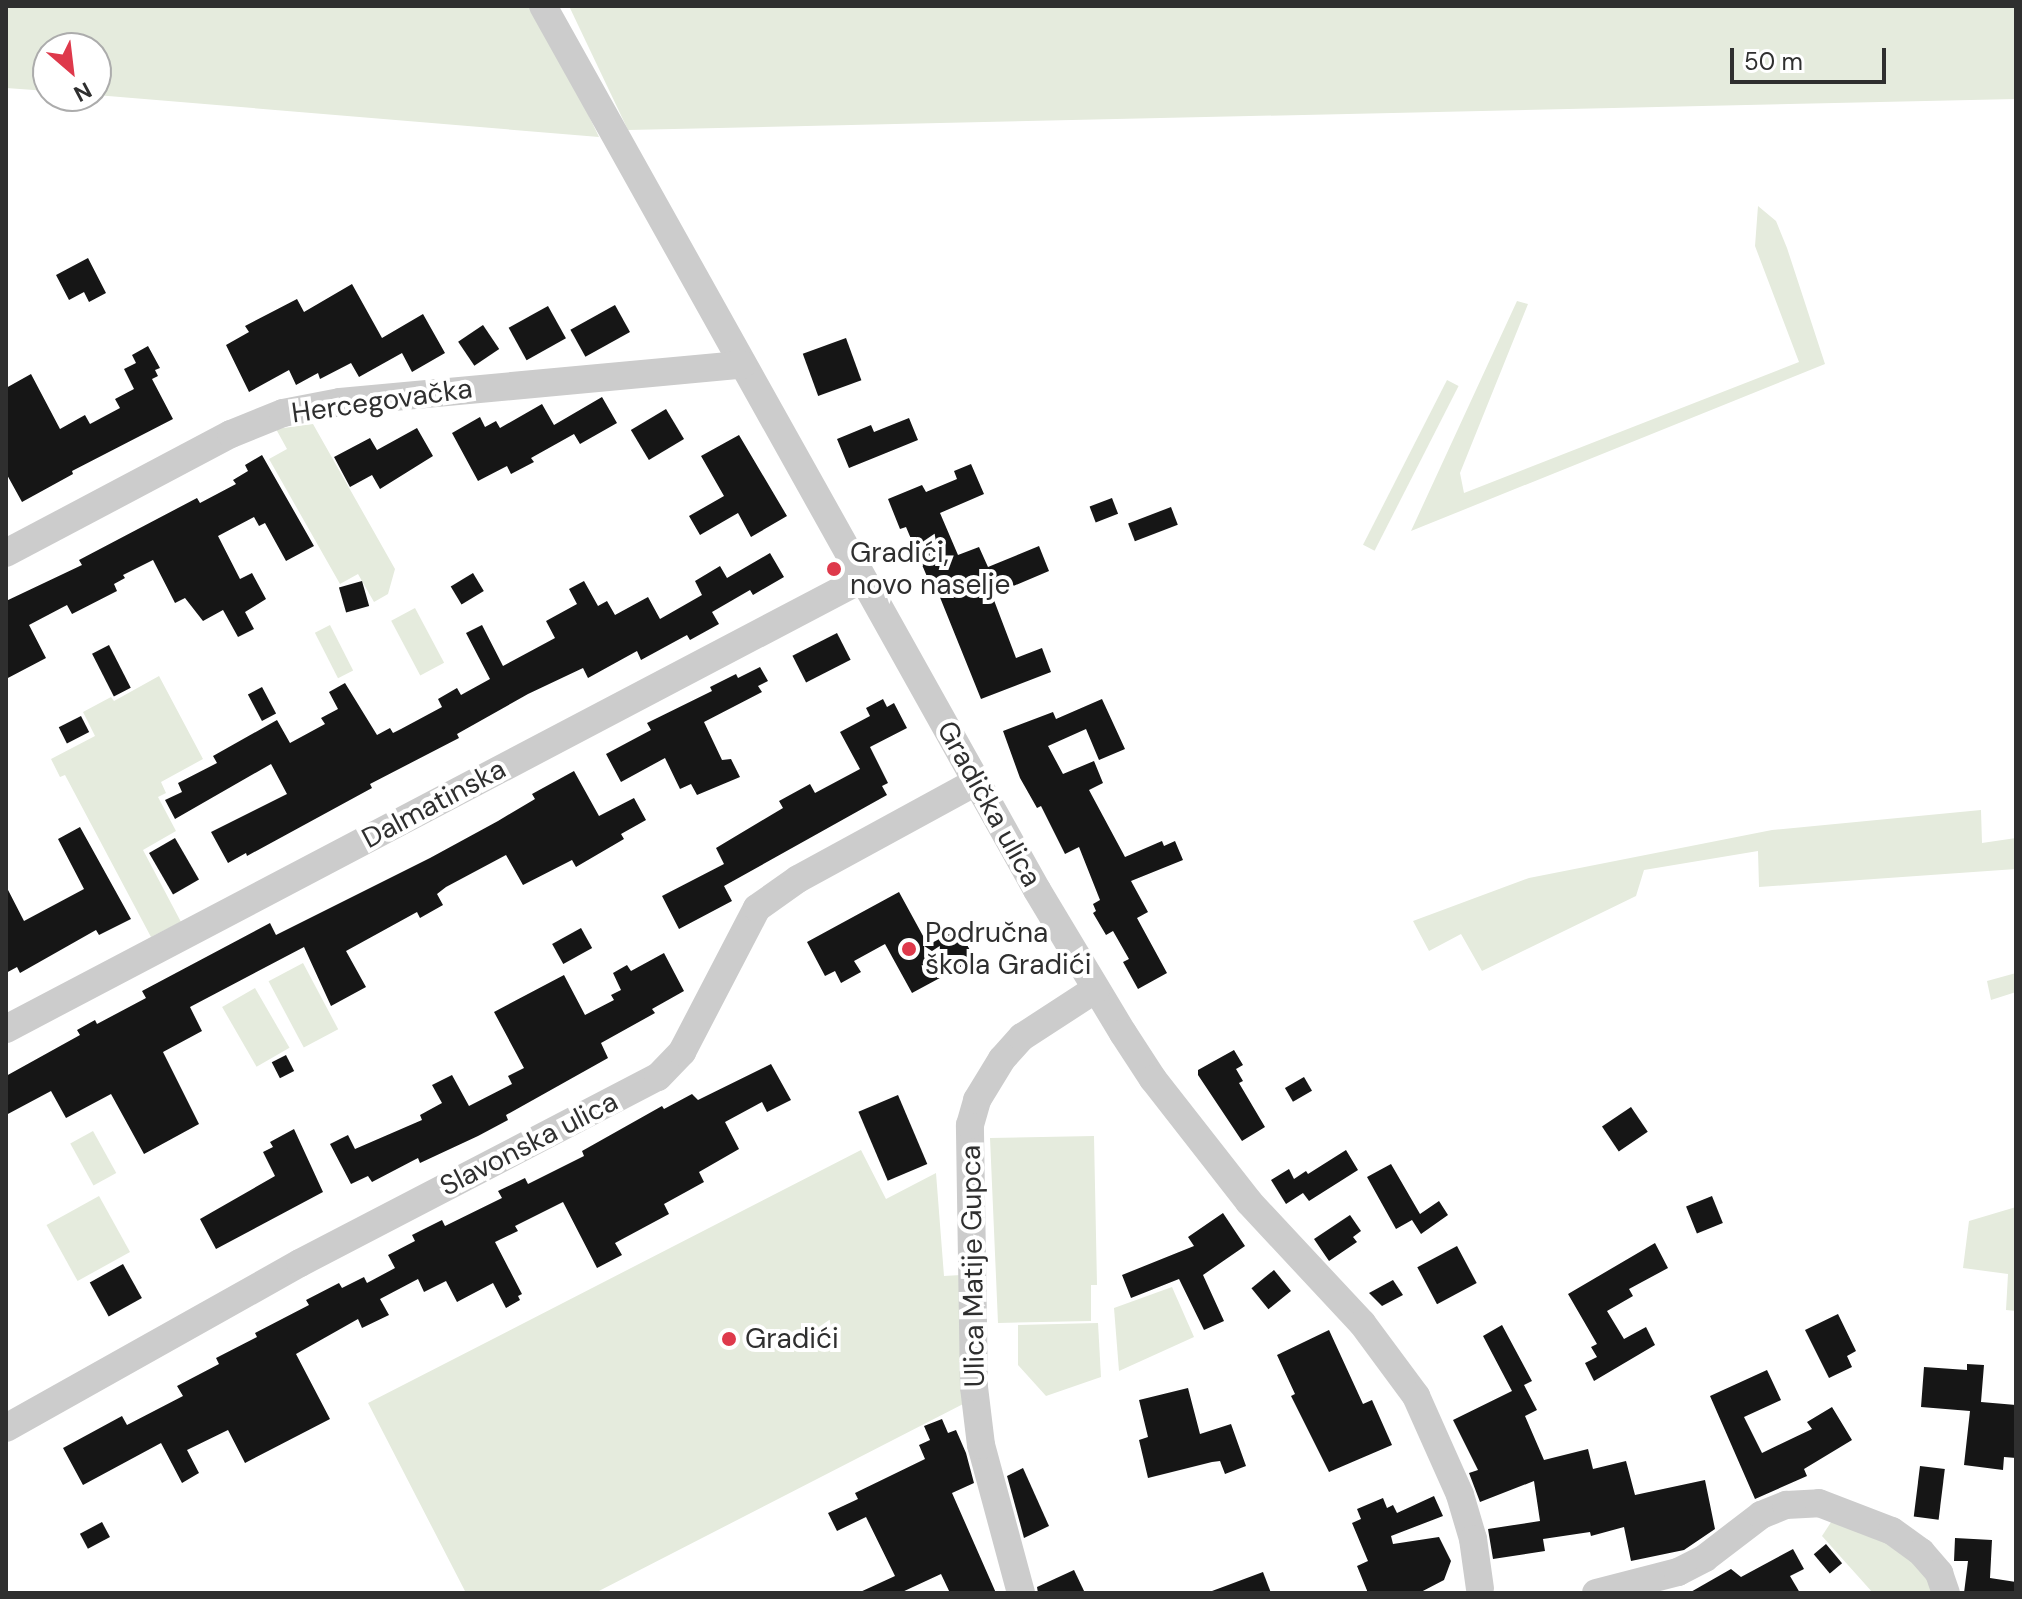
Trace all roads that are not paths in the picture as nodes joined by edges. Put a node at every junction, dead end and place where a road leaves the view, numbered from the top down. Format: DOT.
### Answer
graph roads {
  1 [pos="543,6"];
  2 [pos="742,365"];
  3 [pos="6,553"];
  4 [pos="862,579"];
  5 [pos="976,782"];
  6 [pos="1096,989"];
  7 [pos="6,1029"];
  8 [pos="6,1428"];
  9 [pos="1475,1592"];
  10 [pos="1021,1593"];
  11 [pos="1596,1593"];
  12 [pos="1946,1593"];
  1 -- 2 [label="street, Gradička ulica"];
  2 -- 3 [label="street, Hercegovačka"];
  2 -- 4 [label="street, Gradička ulica"];
  4 -- 5 [label="street, Gradička ulica"];
  4 -- 7 [label="street, Dalmatinska"];
  5 -- 6 [label="street, Gradička ulica"];
  5 -- 8 [label="street, Slavonska ulica"];
  6 -- 9 [label="street, Gradička ulica"];
  6 -- 10 [label="street, Ulica Matije Gupca"];
  11 -- 12 [label="street"];
}
